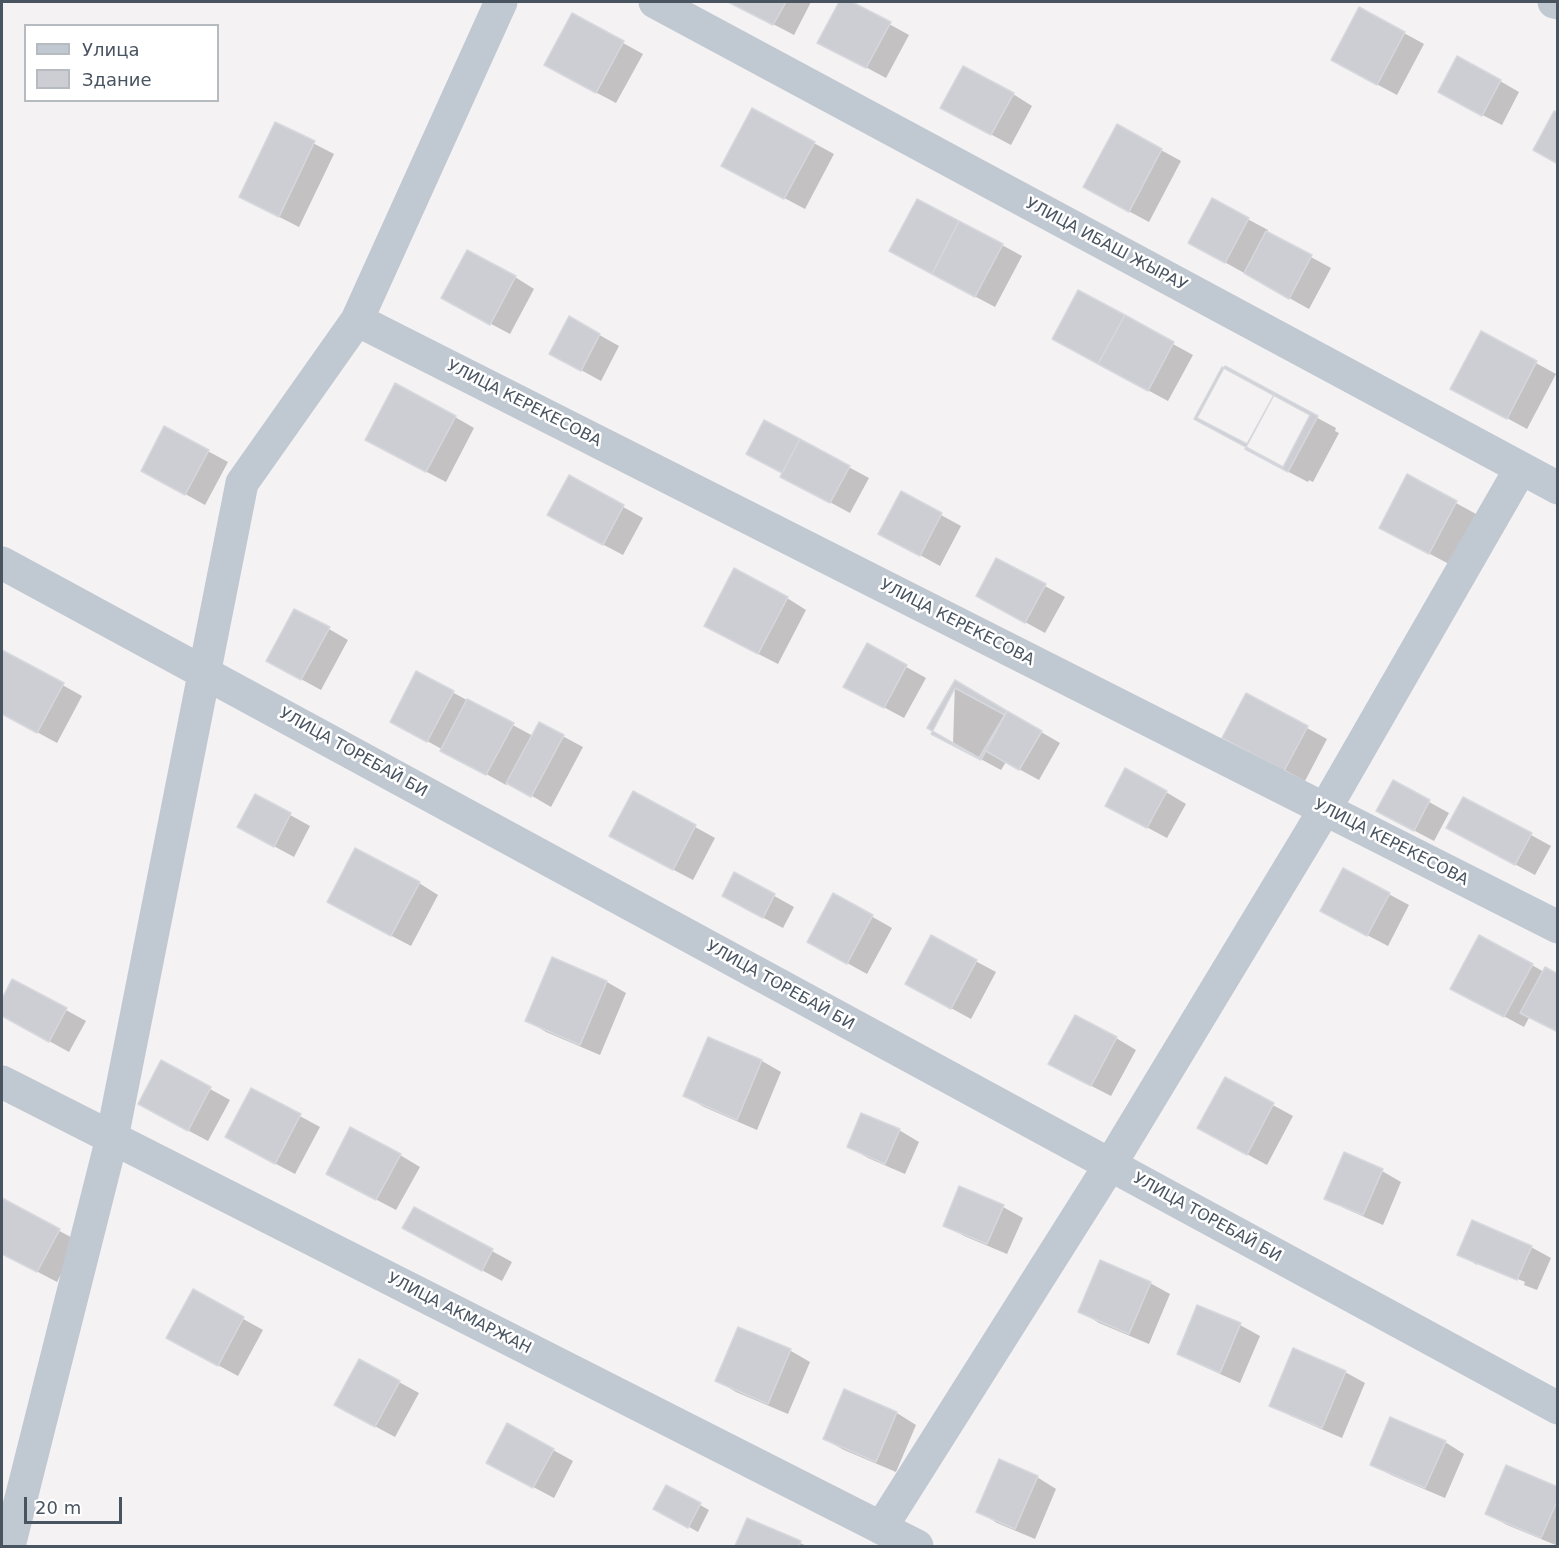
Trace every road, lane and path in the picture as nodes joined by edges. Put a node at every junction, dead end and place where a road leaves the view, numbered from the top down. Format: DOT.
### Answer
graph roads {
  1 [pos="501,2"];
  2 [pos="655,2"];
  3 [pos="357,320"];
  4 [pos="1521,468"];
  5 [pos="1557,488"];
  6 [pos="2,563"];
  7 [pos="203,672"];
  8 [pos="1325,809"];
  9 [pos="1557,927"];
  10 [pos="2,1082"];
  11 [pos="112,1138"];
  12 [pos="1110,1165"];
  13 [pos="1557,1408"];
  14 [pos="881,1528"];
  15 [pos="9,1546"];
  16 [pos="917,1546"];
  1 -- 3 [label="street"];
  2 -- 4 [label="street, УЛИЦА ИБАШ ЖЫРАУ"];
  3 -- 7 [label="street"];
  3 -- 8 [label="street, УЛИЦА КЕРЕКЕСОВА"];
  4 -- 5 [label="street, УЛИЦА ИБАШ ЖЫРАУ"];
  4 -- 8 [label="street"];
  6 -- 7 [label="street, УЛИЦА ТОРЕБАЙ БИ"];
  7 -- 11 [label="street"];
  7 -- 12 [label="street, УЛИЦА ТОРЕБАЙ БИ"];
  8 -- 9 [label="street, УЛИЦА КЕРЕКЕСОВА"];
  8 -- 12 [label="street"];
  10 -- 11 [label="street, УЛИЦА АКМАРЖАН"];
  11 -- 14 [label="street, УЛИЦА АКМАРЖАН"];
  11 -- 15 [label="street"];
  12 -- 13 [label="street, УЛИЦА ТОРЕБАЙ БИ"];
  12 -- 14 [label="street"];
  14 -- 16 [label="street, УЛИЦА АКМАРЖАН"];
}
